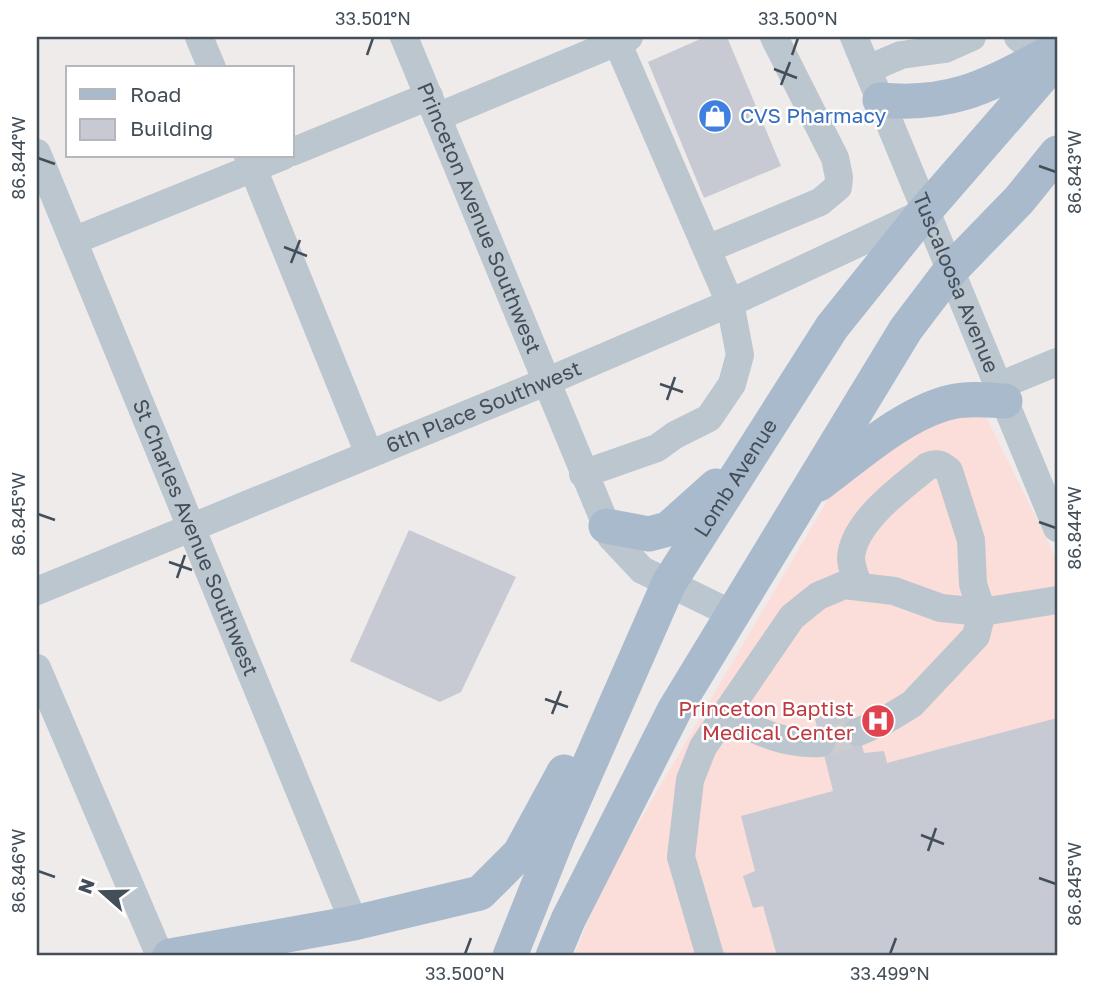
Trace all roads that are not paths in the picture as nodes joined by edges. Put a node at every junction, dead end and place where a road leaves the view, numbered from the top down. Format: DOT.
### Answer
graph roads {
  1 [pos="199,37"];
  2 [pos="404,37"];
  3 [pos="774,37"];
  4 [pos="854,37"];
  5 [pos="972,37"];
  6 [pos="620,38"];
  7 [pos="900,43"];
  8 [pos="943,43"];
  9 [pos="1044,50"];
  10 [pos="211,66"];
  11 [pos="874,85"];
  12 [pos="433,107"];
  13 [pos="294,151"];
  14 [pos="37,153"];
  15 [pos="1057,153"];
  16 [pos="273,158"];
  17 [pos="250,162"];
  18 [pos="925,211"];
  19 [pos="74,241"];
  20 [pos="707,249"];
  21 [pos="950,271"];
  22 [pos="730,303"];
  23 [pos="1057,362"];
  24 [pos="548,381"];
  25 [pos="1002,393"];
  26 [pos="767,428"];
  27 [pos="369,454"];
  28 [pos="1047,473"];
  29 [pos="583,474"];
  30 [pos="805,495"];
  31 [pos="606,526"];
  32 [pos="193,528"];
  33 [pos="1057,528"];
  34 [pos="669,583"];
  35 [pos="858,585"];
  36 [pos="37,591"];
  37 [pos="1057,600"];
  38 [pos="982,612"];
  39 [pos="732,614"];
  40 [pos="37,668"];
  41 [pos="628,677"];
  42 [pos="725,715"];
  43 [pos="859,732"];
  44 [pos="821,743"];
  45 [pos="354,923"];
  46 [pos="160,956"];
  47 [pos="170,956"];
  48 [pos="510,956"];
  49 [pos="553,956"];
  50 [pos="710,956"];
  1 -- 10 [label="street"];
  2 -- 12 [label="street, Princeton Avenue Southwest"];
  3 -- 20 [label="street"];
  4 -- 11 [label="street, Tuscaloosa Avenue"];
  5 -- 8 [label="street"];
  6 -- 12 [label="street"];
  6 -- 20 [label="street"];
  7 -- 8 [label="street"];
  7 -- 11 [label="street"];
  9 -- 11 [label="main road"];
  9 -- 18 [label="main road, Lomb Avenue"];
  11 -- 18 [label="street, Tuscaloosa Avenue"];
  12 -- 13 [label="street"];
  12 -- 24 [label="street, Princeton Avenue Southwest"];
  14 -- 19 [label="street, St Charles Avenue Southwest"];
  15 -- 21 [label="main road"];
  16 -- 17 [label="street"];
  17 -- 19 [label="street"];
  17 -- 27 [label="street"];
  18 -- 21 [label="street, Tuscaloosa Avenue"];
  18 -- 22 [label="street, 6th Place Southwest"];
  18 -- 26 [label="main road, Lomb Avenue"];
  19 -- 32 [label="street, St Charles Avenue Southwest"];
  20 -- 22 [label="street"];
  21 -- 25 [label="street, Tuscaloosa Avenue"];
  21 -- 30 [label="main road"];
  22 -- 24 [label="street, 6th Place Southwest"];
  22 -- 29 [label="street"];
  23 -- 25 [label="street"];
  24 -- 27 [label="street, 6th Place Southwest"];
  24 -- 29 [label="street, Princeton Avenue Southwest"];
  25 -- 28 [label="street, Tuscaloosa Avenue"];
  25 -- 30 [label="main road"];
  26 -- 31 [label="main road"];
  26 -- 34 [label="main road, Lomb Avenue"];
  27 -- 32 [label="street, 6th Place Southwest"];
  28 -- 33 [label="street, Tuscaloosa Avenue"];
  29 -- 31 [label="street, Princeton Avenue Southwest"];
  30 -- 39 [label="main road"];
  31 -- 34 [label="street, Princeton Avenue Southwest"];
  32 -- 36 [label="street, 6th Place Southwest"];
  32 -- 45 [label="street, St Charles Avenue Southwest"];
  34 -- 39 [label="street, Princeton Avenue Southwest"];
  34 -- 41 [label="main road, Lomb Avenue"];
  35 -- 38 [label="street"];
  35 -- 38 [label="street"];
  35 -- 42 [label="street"];
  37 -- 38 [label="street"];
  38 -- 43 [label="street"];
  39 -- 49 [label="main road"];
  40 -- 46 [label="street"];
  41 -- 45 [label="main road"];
  41 -- 48 [label="main road, Lomb Avenue"];
  42 -- 44 [label="street"];
  42 -- 50 [label="street"];
  45 -- 47 [label="main road"];
}
